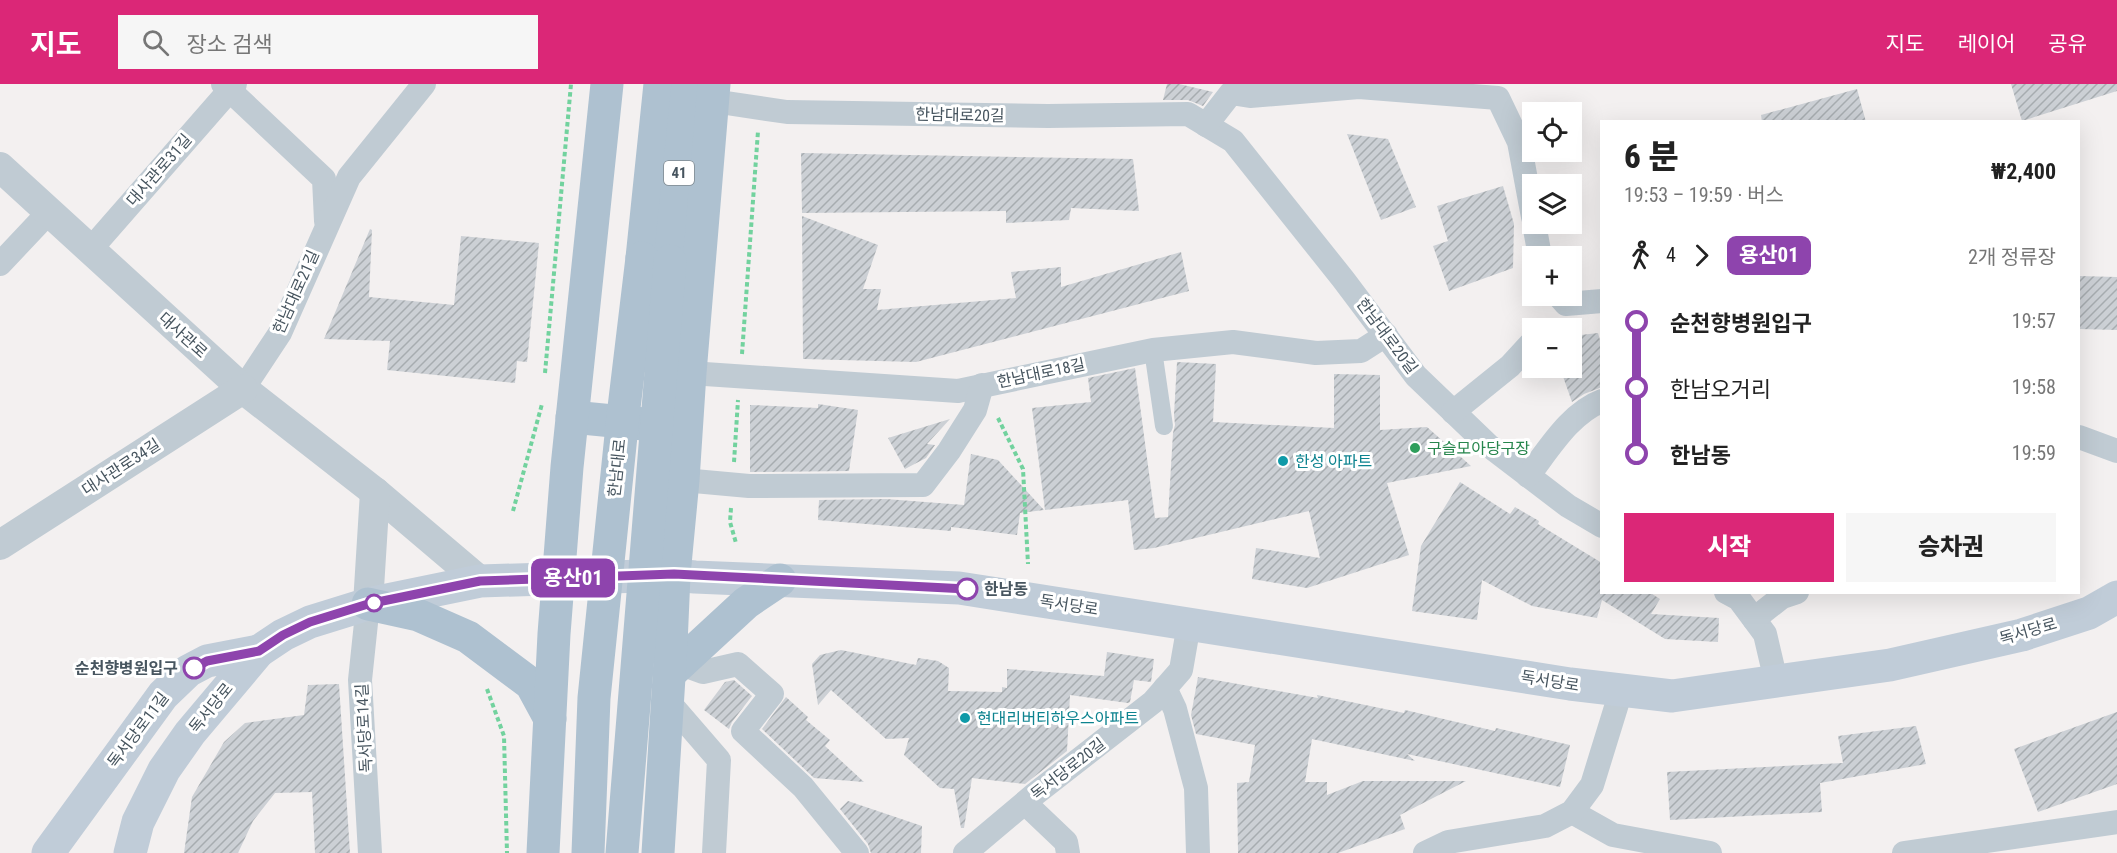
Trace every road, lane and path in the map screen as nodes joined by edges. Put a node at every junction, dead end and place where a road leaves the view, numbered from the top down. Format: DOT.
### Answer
graph roads {
  1 [pos="424,84"];
  2 [pos="571,84"];
  3 [pos="660,84"];
  4 [pos="229,86"];
  5 [pos="605,86"];
  6 [pos="705,90"];
  7 [pos="759,108"];
  8 [pos="1206,125"];
  9 [pos="0,167"];
  10 [pos="1525,174"];
  11 [pos="49,212"];
  12 [pos="327,224"];
  13 [pos="90,250"];
  14 [pos="656,260"];
  15 [pos="0,264"];
  16 [pos="1600,301"];
  17 [pos="1582,303"];
  18 [pos="1386,335"];
  19 [pos="1153,350"];
  20 [pos="1522,353"];
  21 [pos="690,373"];
  22 [pos="740,377"];
  23 [pos="544,381"];
  24 [pos="982,385"];
  25 [pos="243,389"];
  26 [pos="543,393"];
  27 [pos="1600,402"];
  28 [pos="1453,412"];
  29 [pos="572,417"];
  30 [pos="1164,426"];
  31 [pos="687,428"];
  32 [pos="2080,436"];
  33 [pos="2117,450"];
  34 [pos="1528,476"];
  35 [pos="683,480"];
  36 [pos="732,484"];
  37 [pos="375,492"];
  38 [pos="513,511"];
  39 [pos="1600,525"];
  40 [pos="736,543"];
  41 [pos="0,545"];
  42 [pos="1028,564"];
  43 [pos="674,574"];
  44 [pos="560,578"];
  45 [pos="780,580"];
  46 [pos="480,581"];
  47 [pos="1730,594"];
  48 [pos="1791,594"];
  49 [pos="2117,597"];
  50 [pos="368,604"];
  51 [pos="1754,619"];
  52 [pos="1189,624"];
  53 [pos="259,651"];
  54 [pos="484,679"];
  55 [pos="672,679"];
  56 [pos="1776,681"];
  57 [pos="1165,688"];
  58 [pos="1621,691"];
  59 [pos="550,719"];
  60 [pos="1025,803"];
  61 [pos="1572,812"];
  62 [pos="2117,822"];
  63 [pos="2008,846"];
  64 [pos="48,853"];
  65 [pos="130,853"];
  66 [pos="370,853"];
  67 [pos="507,853"];
  68 [pos="543,853"];
  69 [pos="588,853"];
  70 [pos="622,853"];
  71 [pos="658,853"];
  72 [pos="714,853"];
  73 [pos="857,853"];
  74 [pos="965,853"];
  75 [pos="1068,853"];
  76 [pos="1198,853"];
  77 [pos="1425,853"];
  78 [pos="1710,853"];
  79 [pos="1904,853"];
  1 -- 12 [label="street, 한남대로21길"];
  2 -- 23 [label="path"];
  3 -- 14 [label="main road, 한남대로 / 41"];
  4 -- 12 [label="street, 한남대로21길"];
  4 -- 13 [label="street, 대사관로31길"];
  5 -- 29 [label="main road"];
  6 -- 7 [label="street, 한남대로20길"];
  6 -- 14 [label="main road, 한남대로 / 41"];
  6 -- 21 [label="main road"];
  7 -- 8 [label="street, 한남대로20길"];
  7 -- 22 [label="path"];
  8 -- 10 [label="street"];
  8 -- 18 [label="street, 한남대로20길"];
  9 -- 11 [label="street, 대사관로"];
  11 -- 13 [label="street, 대사관로"];
  11 -- 15 [label="street"];
  12 -- 25 [label="street, 한남대로21길"];
  13 -- 25 [label="street, 대사관로"];
  14 -- 69 [label="main road, 한남대로 / 41, bridge"];
  14 -- 70 [label="main road, 한남대로 / 41, bridge"];
  16 -- 17 [label="street"];
  18 -- 19 [label="street, 한남대로18길"];
  18 -- 28 [label="street, 한남대로20길"];
  19 -- 24 [label="street, 한남대로18길"];
  19 -- 30 [label="street"];
  20 -- 28 [label="street"];
  21 -- 22 [label="street, 한남대로18길"];
  21 -- 31 [label="main road"];
  22 -- 24 [label="street, 한남대로18길"];
  22 -- 36 [label="path"];
  24 -- 36 [label="street"];
  24 -- 42 [label="path"];
  25 -- 37 [label="street, 대사관로"];
  25 -- 41 [label="street, 대사관로34길"];
  26 -- 38 [label="path"];
  27 -- 34 [label="street"];
  28 -- 34 [label="street, 한남대로20길"];
  29 -- 31 [label="main road"];
  29 -- 44 [label="main road"];
  31 -- 35 [label="main road"];
  32 -- 33 [label="street"];
  34 -- 39 [label="street, 한남대로20길"];
  35 -- 36 [label="street"];
  35 -- 43 [label="main road"];
  36 -- 40 [label="path"];
  37 -- 46 [label="street, 대사관로"];
  37 -- 50 [label="street"];
  43 -- 44 [label="main road, 독서당로"];
  43 -- 45 [label="main road, 독서당로"];
  43 -- 55 [label="main road"];
  44 -- 46 [label="main road, 독서당로"];
  44 -- 59 [label="main road"];
  45 -- 52 [label="main road, 독서당로"];
  45 -- 55 [label="main road"];
  46 -- 50 [label="main road, 독서당로"];
  47 -- 51 [label="street"];
  48 -- 51 [label="street"];
  49 -- 56 [label="main road, 독서당로"];
  50 -- 53 [label="main road, 독서당로"];
  50 -- 59 [label="main road"];
  50 -- 66 [label="street, 독서당로14길"];
  51 -- 56 [label="street"];
  52 -- 57 [label="street, 독서당로20길"];
  52 -- 58 [label="main road, 독서당로"];
  53 -- 64 [label="main road, 독서당로11길"];
  53 -- 65 [label="main road, 독서당로"];
  54 -- 67 [label="path"];
  55 -- 71 [label="main road"];
  55 -- 72 [label="street"];
  55 -- 73 [label="street"];
  56 -- 58 [label="main road, 독서당로"];
  57 -- 60 [label="street, 독서당로20길"];
  57 -- 76 [label="street"];
  58 -- 61 [label="street"];
  59 -- 68 [label="main road"];
  60 -- 74 [label="street, 독서당로20길"];
  60 -- 75 [label="street, 독서당로20길"];
  61 -- 77 [label="street"];
  61 -- 78 [label="street"];
  62 -- 63 [label="street"];
  63 -- 79 [label="street"];
}
